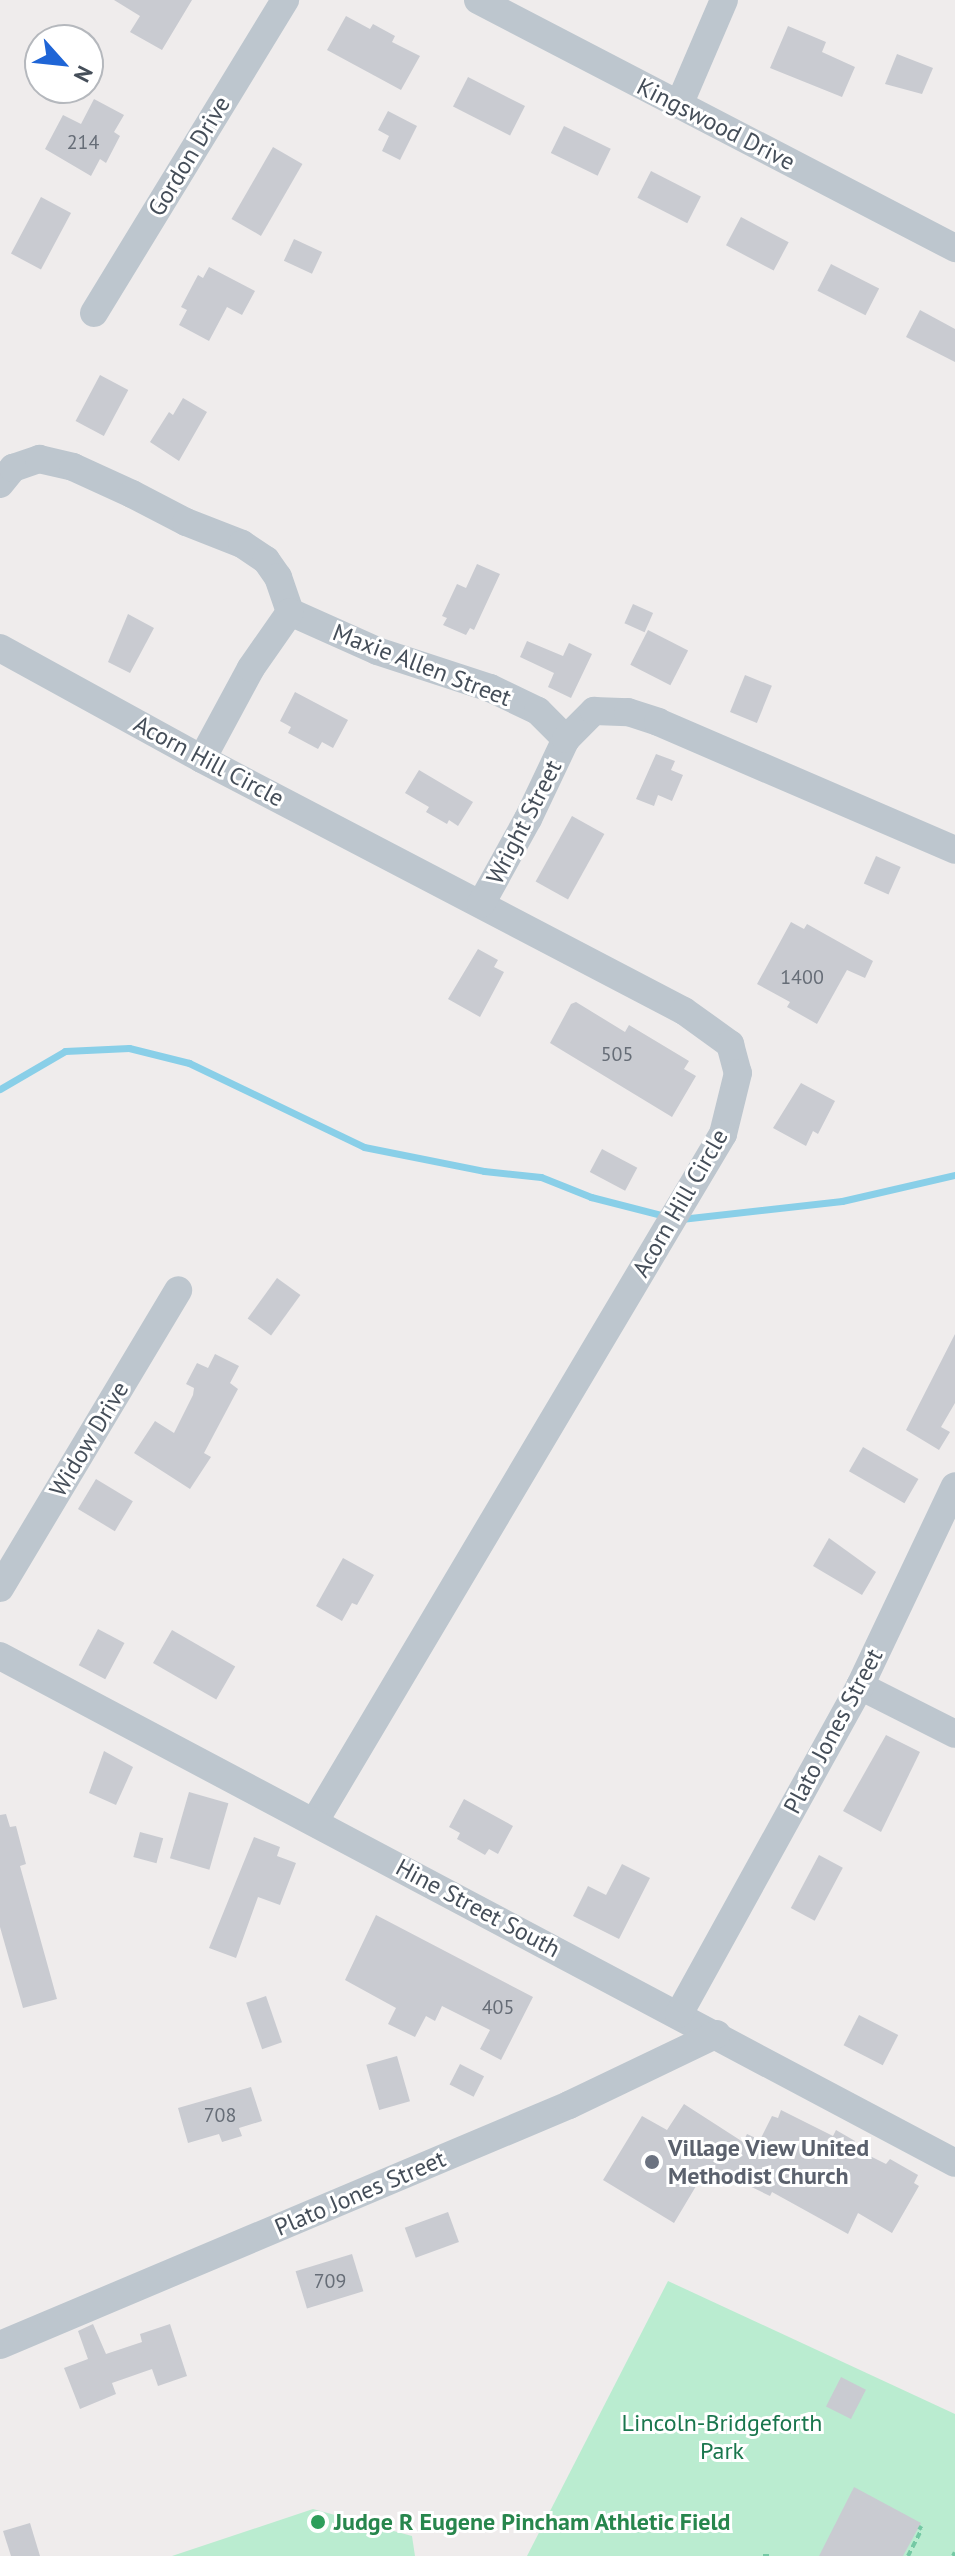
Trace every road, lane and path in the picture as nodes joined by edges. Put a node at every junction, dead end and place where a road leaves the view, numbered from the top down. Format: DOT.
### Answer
graph roads {
  1 [pos="285,0"];
  2 [pos="478,0"];
  3 [pos="724,0"];
  4 [pos="679,105"];
  5 [pos="955,248"];
  6 [pos="94,313"];
  7 [pos="0,484"];
  8 [pos="290,612"];
  9 [pos="0,648"];
  10 [pos="566,739"];
  11 [pos="202,759"];
  12 [pos="955,850"];
  13 [pos="481,904"];
  14 [pos="178,1290"];
  15 [pos="955,1486"];
  16 [pos="0,1588"];
  17 [pos="0,1656"];
  18 [pos="860,1686"];
  19 [pos="955,1734"];
  20 [pos="315,1821"];
  21 [pos="679,2014"];
  22 [pos="717,2034"];
  23 [pos="955,2163"];
  24 [pos="0,2345"];
  25 [pos="919,2527"];
  26 [pos="763,2556"];
  27 [pos="772,2556"];
  28 [pos="909,2556"];
  1 -- 6 [label="street, Gordon Drive"];
  2 -- 4 [label="street, Kingswood Drive"];
  3 -- 4 [label="street"];
  4 -- 5 [label="street, Kingswood Drive"];
  7 -- 8 [label="street"];
  8 -- 10 [label="street, Maxie Allen Street"];
  8 -- 11 [label="street"];
  9 -- 11 [label="street, Acorn Hill Circle"];
  10 -- 12 [label="street"];
  10 -- 13 [label="street, Wright Street"];
  11 -- 13 [label="street, Acorn Hill Circle"];
  13 -- 20 [label="street, Acorn Hill Circle"];
  14 -- 16 [label="street, Widow Drive"];
  15 -- 18 [label="street, Plato Jones Street"];
  17 -- 20 [label="street, Hine Street South"];
  18 -- 19 [label="street"];
  18 -- 21 [label="street, Plato Jones Street"];
  20 -- 21 [label="street, Hine Street South"];
  21 -- 22 [label="street, Hine Street South"];
  22 -- 23 [label="street, Hine Street South"];
  22 -- 24 [label="street, Plato Jones Street"];
  25 -- 28 [label="path"];
  26 -- 27 [label="path"];
}
